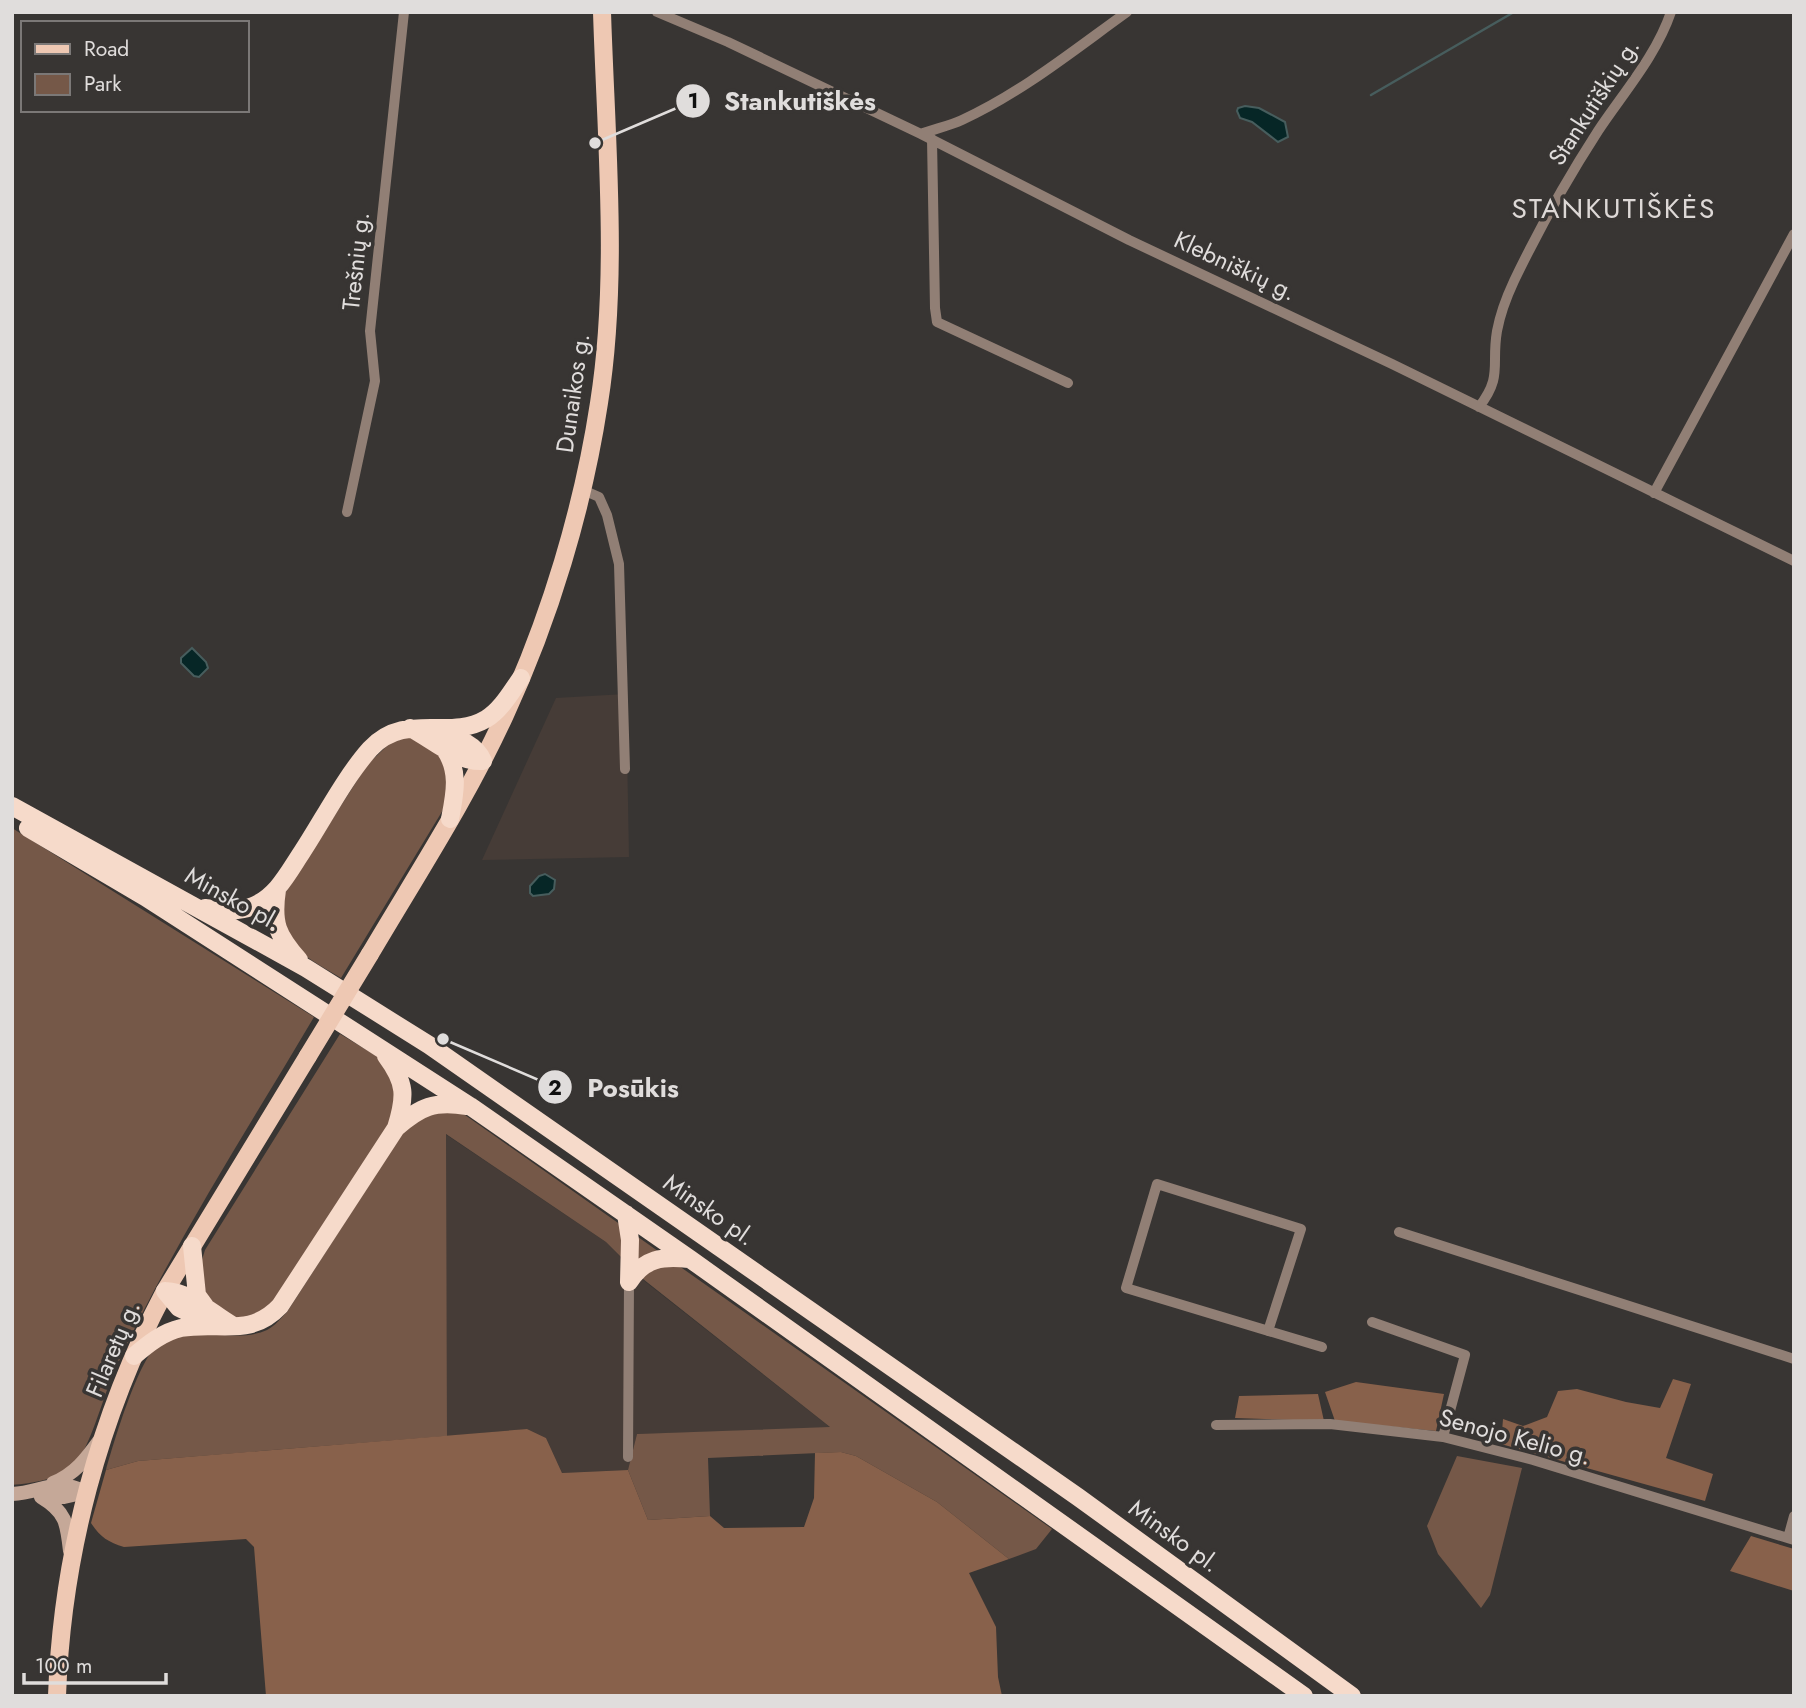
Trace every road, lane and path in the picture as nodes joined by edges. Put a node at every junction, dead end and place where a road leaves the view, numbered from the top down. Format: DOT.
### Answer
graph roads {
  1 [pos="404,12"];
  2 [pos="602,12"];
  3 [pos="657,12"];
  4 [pos="1127,12"];
  5 [pos="1671,12"];
  6 [pos="920,134"];
  7 [pos="932,139"];
  8 [pos="1794,234"];
  9 [pos="1068,383"];
  10 [pos="1479,407"];
  11 [pos="583,491"];
  12 [pos="1654,493"];
  13 [pos="348,512"];
  14 [pos="1794,561"];
  15 [pos="521,678"];
  16 [pos="418,728"];
  17 [pos="444,748"];
  18 [pos="483,761"];
  19 [pos="625,769"];
  20 [pos="12,806"];
  21 [pos="12,818"];
  22 [pos="450,819"];
  23 [pos="277,890"];
  24 [pos="198,907"];
  25 [pos="306,968"];
  26 [pos="381,1049"];
  27 [pos="470,1106"];
  28 [pos="396,1128"];
  29 [pos="626,1214"];
  30 [pos="1399,1232"];
  31 [pos="192,1246"];
  32 [pos="690,1259"];
  33 [pos="629,1282"];
  34 [pos="165,1292"];
  35 [pos="211,1317"];
  36 [pos="1372,1322"];
  37 [pos="1268,1331"];
  38 [pos="1322,1347"];
  39 [pos="134,1356"];
  40 [pos="1794,1359"];
  41 [pos="1216,1425"];
  42 [pos="102,1437"];
  43 [pos="1443,1437"];
  44 [pos="628,1457"];
  45 [pos="45,1491"];
  46 [pos="86,1492"];
  47 [pos="15,1494"];
  48 [pos="1794,1516"];
  49 [pos="1791,1539"];
  50 [pos="71,1564"];
  51 [pos="57,1696"];
  52 [pos="1304,1696"];
  53 [pos="1352,1696"];
  1 -- 13 [label="street, Trešnių g."];
  2 -- 11 [label="main road, Dunaikos g."];
  3 -- 6 [label="street, Klebniškių g."];
  4 -- 6 [label="street"];
  5 -- 10 [label="street, Stankutiškių g."];
  6 -- 7 [label="street, Klebniškių g."];
  7 -- 9 [label="street"];
  7 -- 10 [label="street, Klebniškių g."];
  8 -- 12 [label="street"];
  10 -- 12 [label="street, Klebniškių g."];
  11 -- 15 [label="main road, Dunaikos g."];
  11 -- 19 [label="street"];
  12 -- 14 [label="street, Klebniškių g."];
  15 -- 16 [label="highway"];
  15 -- 18 [label="main road, Dunaikos g."];
  16 -- 17 [label="highway"];
  16 -- 18 [label="highway"];
  16 -- 23 [label="highway"];
  17 -- 18 [label="highway"];
  17 -- 22 [label="highway"];
  18 -- 22 [label="main road, Dunaikos g."];
  20 -- 24 [label="highway, Minsko pl."];
  21 -- 26 [label="highway, Minsko pl."];
  22 -- 31 [label="main road, Filaretų g., bridge"];
  23 -- 24 [label="highway"];
  23 -- 25 [label="highway"];
  24 -- 25 [label="highway, Minsko pl."];
  25 -- 53 [label="highway, Minsko pl."];
  26 -- 27 [label="highway, Minsko pl."];
  26 -- 28 [label="highway"];
  27 -- 28 [label="highway"];
  27 -- 29 [label="highway, Minsko pl."];
  28 -- 35 [label="highway"];
  29 -- 32 [label="highway, Minsko pl."];
  29 -- 33 [label="highway"];
  30 -- 40 [label="street"];
  31 -- 34 [label="main road, Filaretų g."];
  31 -- 35 [label="highway"];
  32 -- 33 [label="highway"];
  32 -- 52 [label="highway, Minsko pl."];
  33 -- 44 [label="street"];
  34 -- 35 [label="highway"];
  34 -- 39 [label="main road, Filaretų g."];
  35 -- 39 [label="highway"];
  36 -- 43 [label="street"];
  37 -- 37 [label="street"];
  37 -- 38 [label="street"];
  39 -- 42 [label="main road, Filaretų g."];
  41 -- 43 [label="street, Senojo Kelio g."];
  42 -- 45 [label="main road"];
  42 -- 46 [label="main road, Filaretų g."];
  43 -- 49 [label="street, Senojo Kelio g."];
  45 -- 46 [label="main road"];
  45 -- 47 [label="main road"];
  45 -- 50 [label="main road"];
  46 -- 50 [label="main road, Filaretų g."];
  48 -- 49 [label="street"];
  50 -- 51 [label="main road, Filaretų g."];
}
